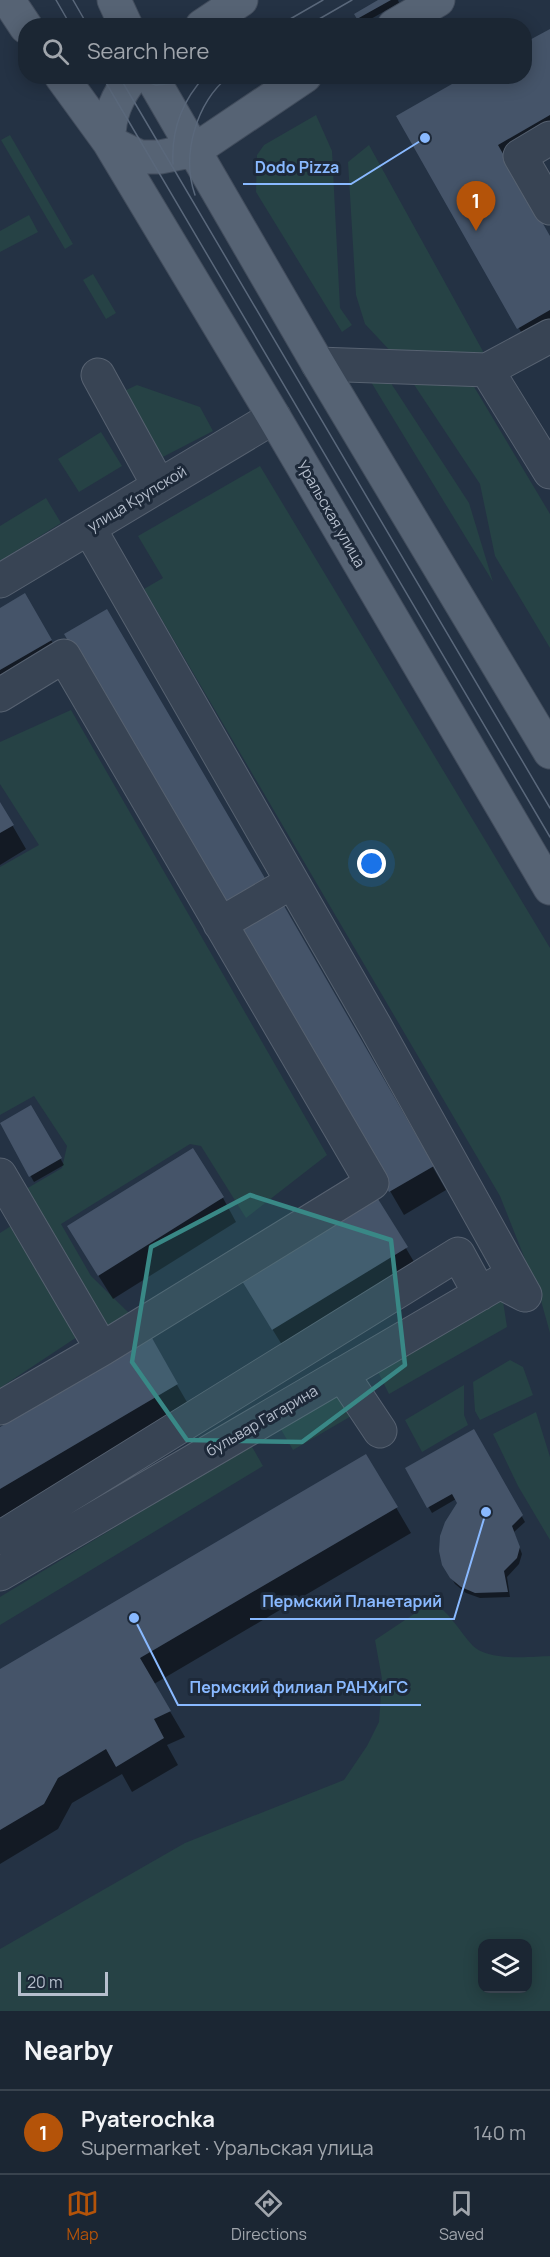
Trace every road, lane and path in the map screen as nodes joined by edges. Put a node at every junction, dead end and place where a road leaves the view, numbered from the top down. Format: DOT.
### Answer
graph roads {
  1 [pos="8,0"];
  2 [pos="114,0"];
  3 [pos="241,0"];
  4 [pos="438,0"];
  5 [pos="20,18"];
  6 [pos="122,18"];
  7 [pos="214,18"];
  8 [pos="408,18"];
  9 [pos="67,84"];
  10 [pos="127,84"];
  11 [pos="156,84"];
  12 [pos="293,84"];
  13 [pos="550,138"];
  14 [pos="109,142"];
  15 [pos="195,150"];
  16 [pos="550,208"];
  17 [pos="550,336"];
  18 [pos="318,364"];
  19 [pos="487,370"];
  20 [pos="98,375"];
  21 [pos="274,417"];
  22 [pos="550,472"];
  23 [pos="159,486"];
  24 [pos="89,528"];
  25 [pos="0,581"];
  26 [pos="0,694"];
  27 [pos="550,752"];
  28 [pos="292,882"];
  29 [pos="550,888"];
  30 [pos="220,924"];
  31 [pos="0,1175"];
  32 [pos="480,1294"];
  33 [pos="102,1349"];
  34 [pos="342,1374"];
  35 [pos="0,1408"];
  36 [pos="380,1431"];
  37 [pos="0,1539"];
  38 [pos="0,1574"];
  1 -- 5 [label="main road"];
  2 -- 6 [label="main road"];
  3 -- 7 [label="main road"];
  4 -- 8 [label="main road"];
  9 -- 14 [label="main road, Уральская улица"];
  10 -- 14 [label="main road"];
  11 -- 15 [label="main road"];
  12 -- 15 [label="main road"];
  13 -- 16 [label="street"];
  14 -- 15 [label="main road, Уральская улица"];
  14 -- 21 [label="main road, Уральская улица"];
  15 -- 18 [label="main road"];
  17 -- 19 [label="street"];
  18 -- 19 [label="street"];
  18 -- 27 [label="main road"];
  19 -- 22 [label="street"];
  20 -- 23 [label="street"];
  21 -- 23 [label="street, улица Крупской"];
  21 -- 29 [label="main road, Уральская улица"];
  23 -- 24 [label="street, улица Крупской"];
  24 -- 25 [label="street, улица Крупской"];
  24 -- 28 [label="street"];
  26 -- 30 [label="street"];
  28 -- 30 [label="street"];
  28 -- 32 [label="street, бульвар Гагарина"];
  30 -- 33 [label="street"];
  31 -- 33 [label="street"];
  32 -- 34 [label="street, бульвар Гагарина"];
  32 -- 37 [label="street"];
  33 -- 35 [label="street"];
  34 -- 36 [label="street"];
  34 -- 38 [label="street, бульвар Гагарина"];
}
